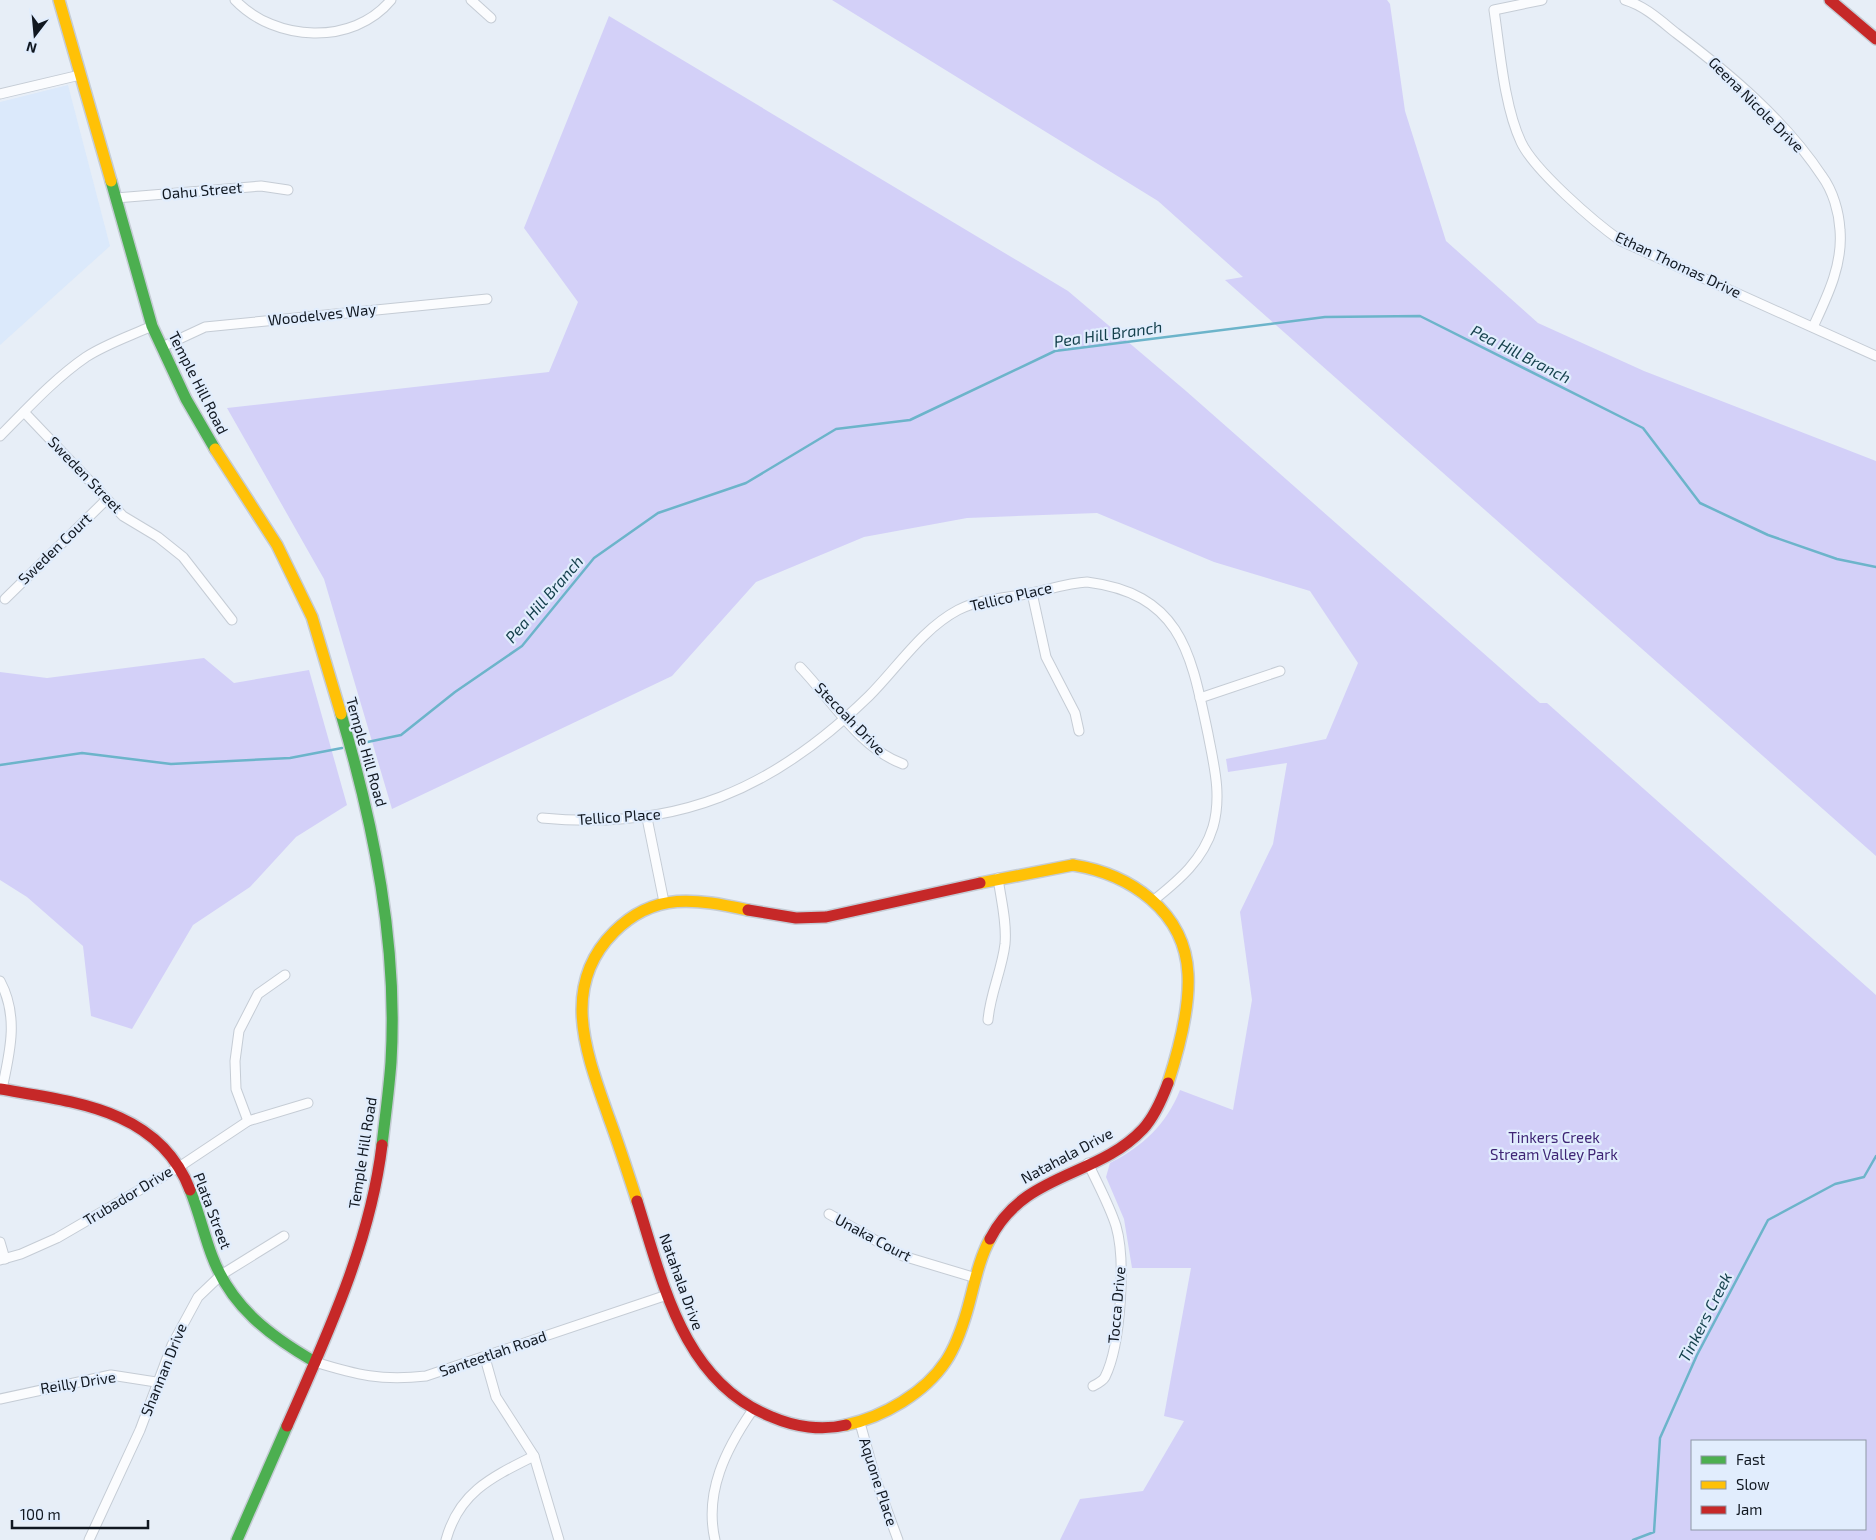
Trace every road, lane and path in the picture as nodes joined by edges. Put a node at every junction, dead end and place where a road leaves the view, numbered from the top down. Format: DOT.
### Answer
graph roads {
  1 [pos="59,0"];
  2 [pos="234,0"];
  3 [pos="391,0"];
  4 [pos="471,0"];
  5 [pos="1542,0"];
  6 [pos="1625,0"];
  7 [pos="1830,0"];
  8 [pos="491,18"];
  9 [pos="1876,40"];
  10 [pos="80,75"];
  11 [pos="0,94"];
  12 [pos="288,190"];
  13 [pos="116,198"];
  14 [pos="487,299"];
  15 [pos="152,326"];
  16 [pos="1813,327"];
  17 [pos="162,347"];
  18 [pos="1876,356"];
  19 [pos="24,412"];
  20 [pos="0,436"];
  21 [pos="106,500"];
  22 [pos="1032,593"];
  23 [pos="5,598"];
  24 [pos="232,620"];
  25 [pos="800,667"];
  26 [pos="1280,671"];
  27 [pos="1200,698"];
  28 [pos="845,719"];
  29 [pos="1079,731"];
  30 [pos="903,764"];
  31 [pos="542,818"];
  32 [pos="647,818"];
  33 [pos="998,878"];
  34 [pos="1154,900"];
  35 [pos="664,902"];
  36 [pos="285,975"];
  37 [pos="0,981"];
  38 [pos="988,1020"];
  39 [pos="1,1089"];
  40 [pos="308,1103"];
  41 [pos="248,1121"];
  42 [pos="1088,1163"];
  43 [pos="179,1167"];
  44 [pos="828,1214"];
  45 [pos="284,1236"];
  46 [pos="0,1242"];
  47 [pos="2,1259"];
  48 [pos="221,1275"];
  49 [pos="976,1278"];
  50 [pos="667,1294"];
  51 [pos="485,1358"];
  52 [pos="315,1362"];
  53 [pos="156,1382"];
  54 [pos="1093,1386"];
  55 [pos="0,1399"];
  56 [pos="752,1411"];
  57 [pos="860,1422"];
  58 [pos="534,1456"];
  59 [pos="89,1540"];
  60 [pos="238,1540"];
  61 [pos="446,1540"];
  62 [pos="559,1540"];
  63 [pos="715,1540"];
  64 [pos="898,1540"];
  1 -- 10 [label="street, Temple Hill Road"];
  2 -- 3 [label="street"];
  4 -- 8 [label="street"];
  5 -- 16 [label="street, Ethan Thomas Drive"];
  6 -- 16 [label="street, Geena Nicole Drive"];
  7 -- 9 [label="street"];
  10 -- 11 [label="street"];
  10 -- 13 [label="street, Temple Hill Road"];
  12 -- 13 [label="street, Oahu Street"];
  13 -- 15 [label="street, Temple Hill Road"];
  14 -- 17 [label="street, Woodelves Way"];
  15 -- 17 [label="street, Temple Hill Road"];
  15 -- 19 [label="street"];
  16 -- 18 [label="street, Ethan Thomas Drive"];
  17 -- 52 [label="street, Temple Hill Road"];
  19 -- 20 [label="street"];
  19 -- 21 [label="street, Sweden Street"];
  21 -- 23 [label="street, Sweden Court"];
  21 -- 24 [label="street, Sweden Street"];
  22 -- 27 [label="street, Tellico Place"];
  22 -- 28 [label="street, Tellico Place"];
  22 -- 29 [label="street"];
  25 -- 28 [label="street, Stecoah Drive"];
  26 -- 27 [label="street"];
  27 -- 34 [label="street, Tellico Place"];
  28 -- 30 [label="street, Stecoah Drive"];
  28 -- 32 [label="street, Tellico Place"];
  31 -- 32 [label="street, Tellico Place"];
  32 -- 35 [label="street"];
  33 -- 34 [label="street, Natahala Drive"];
  33 -- 35 [label="street, Natahala Drive"];
  33 -- 38 [label="street"];
  34 -- 42 [label="street, Natahala Drive"];
  35 -- 50 [label="street, Natahala Drive"];
  36 -- 41 [label="street"];
  37 -- 39 [label="street"];
  39 -- 43 [label="street, Plata Street"];
  40 -- 41 [label="street, Trubador Drive"];
  41 -- 43 [label="street, Trubador Drive"];
  42 -- 49 [label="street, Natahala Drive"];
  42 -- 54 [label="street, Tocca Drive"];
  43 -- 47 [label="street, Trubador Drive"];
  43 -- 48 [label="street, Plata Street"];
  44 -- 49 [label="street, Unaka Court"];
  45 -- 48 [label="street, Shannan Drive"];
  46 -- 47 [label="street"];
  48 -- 52 [label="street, Plata Street"];
  48 -- 53 [label="street, Shannan Drive"];
  49 -- 57 [label="street, Natahala Drive"];
  50 -- 51 [label="street, Santeetlah Road"];
  50 -- 56 [label="street, Natahala Drive"];
  51 -- 52 [label="street, Santeetlah Road"];
  51 -- 58 [label="street"];
  52 -- 60 [label="street, Temple Hill Road"];
  53 -- 55 [label="street, Reilly Drive"];
  53 -- 59 [label="street, Shannan Drive"];
  56 -- 57 [label="street, Natahala Drive"];
  56 -- 63 [label="street"];
  57 -- 64 [label="street, Aquone Place"];
  58 -- 61 [label="street"];
  58 -- 62 [label="street"];
}
